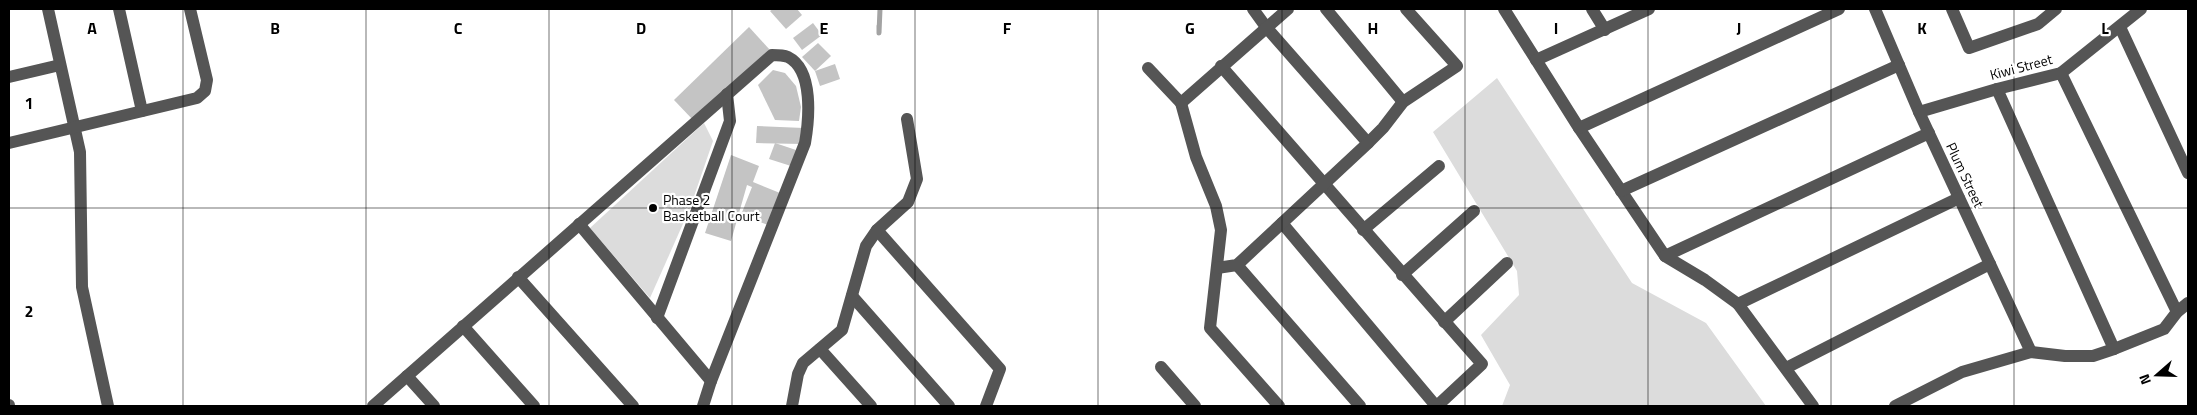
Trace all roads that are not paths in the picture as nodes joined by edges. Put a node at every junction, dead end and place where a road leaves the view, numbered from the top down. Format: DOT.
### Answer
graph roads {
  1 [pos="48,9"];
  2 [pos="119,9"];
  3 [pos="190,9"];
  4 [pos="1253,9"];
  5 [pos="1288,9"];
  6 [pos="1326,9"];
  7 [pos="1406,9"];
  8 [pos="1504,9"];
  9 [pos="1592,9"];
  10 [pos="1649,9"];
  11 [pos="1839,9"];
  12 [pos="1875,9"];
  13 [pos="1952,9"];
  14 [pos="2056,9"];
  15 [pos="2141,9"];
  16 [pos="2120,27"];
  17 [pos="1266,28"];
  18 [pos="1605,30"];
  19 [pos="1536,60"];
  20 [pos="60,65"];
  21 [pos="1899,65"];
  22 [pos="1221,66"];
  23 [pos="1148,68"];
  24 [pos="2061,73"];
  25 [pos="9,77"];
  26 [pos="1997,89"];
  27 [pos="727,94"];
  28 [pos="1403,102"];
  29 [pos="1181,103"];
  30 [pos="142,111"];
  31 [pos="1919,112"];
  32 [pos="907,119"];
  33 [pos="74,127"];
  34 [pos="1579,128"];
  35 [pos="1928,132"];
  36 [pos="9,142"];
  37 [pos="1368,143"];
  38 [pos="1439,166"];
  39 [pos="2188,173"];
  40 [pos="1323,185"];
  41 [pos="1621,191"];
  42 [pos="1959,198"];
  43 [pos="1474,211"];
  44 [pos="1282,223"];
  45 [pos="579,224"];
  46 [pos="877,230"];
  47 [pos="1363,230"];
  48 [pos="1665,256"];
  49 [pos="1507,263"];
  50 [pos="1990,264"];
  51 [pos="1236,265"];
  52 [pos="1217,268"];
  53 [pos="1402,274"];
  54 [pos="518,277"];
  55 [pos="852,296"];
  56 [pos="1738,304"];
  57 [pos="2188,304"];
  58 [pos="2177,312"];
  59 [pos="657,318"];
  60 [pos="1444,322"];
  61 [pos="463,326"];
  62 [pos="820,349"];
  63 [pos="2114,349"];
  64 [pos="2031,352"];
  65 [pos="1161,367"];
  66 [pos="1786,368"];
  67 [pos="407,376"];
  68 [pos="711,381"];
  69 [pos="108,406"];
  70 [pos="373,406"];
  71 [pos="434,406"];
  72 [pos="534,406"];
  73 [pos="633,406"];
  74 [pos="703,406"];
  75 [pos="792,406"];
  76 [pos="871,406"];
  77 [pos="949,406"];
  78 [pos="986,406"];
  79 [pos="1195,406"];
  80 [pos="1279,406"];
  81 [pos="1360,406"];
  82 [pos="1437,406"];
  83 [pos="1813,406"];
  84 [pos="1895,406"];
  1 -- 20 [label="street"];
  2 -- 30 [label="street"];
  3 -- 30 [label="street"];
  4 -- 17 [label="street"];
  5 -- 17 [label="street"];
  6 -- 28 [label="street"];
  7 -- 28 [label="street"];
  8 -- 19 [label="street"];
  9 -- 18 [label="street"];
  10 -- 18 [label="street"];
  11 -- 34 [label="street"];
  12 -- 21 [label="street, Plum Street"];
  13 -- 14 [label="street"];
  15 -- 16 [label="street, Kiwi Street"];
  16 -- 24 [label="street, Kiwi Street"];
  16 -- 39 [label="street"];
  17 -- 22 [label="street"];
  17 -- 37 [label="street"];
  18 -- 19 [label="street"];
  19 -- 34 [label="street"];
  20 -- 25 [label="street"];
  20 -- 33 [label="street"];
  21 -- 31 [label="street, Plum Street"];
  21 -- 41 [label="street"];
  22 -- 29 [label="street"];
  22 -- 40 [label="street"];
  23 -- 29 [label="street"];
  24 -- 26 [label="street, Kiwi Street"];
  24 -- 58 [label="street"];
  26 -- 31 [label="street, Kiwi Street"];
  26 -- 63 [label="street"];
  27 -- 45 [label="street"];
  27 -- 59 [label="street"];
  27 -- 68 [label="street"];
  28 -- 37 [label="street"];
  29 -- 52 [label="street"];
  30 -- 33 [label="street"];
  31 -- 35 [label="street, Plum Street"];
  32 -- 46 [label="street"];
  33 -- 36 [label="street"];
  33 -- 69 [label="street"];
  34 -- 41 [label="street"];
  35 -- 42 [label="street, Plum Street"];
  35 -- 48 [label="street"];
  37 -- 40 [label="street"];
  38 -- 47 [label="street"];
  40 -- 44 [label="street"];
  40 -- 47 [label="street"];
  41 -- 48 [label="street"];
  42 -- 50 [label="street, Plum Street"];
  42 -- 56 [label="street"];
  43 -- 53 [label="street"];
  44 -- 51 [label="street"];
  44 -- 82 [label="street"];
  45 -- 54 [label="street"];
  45 -- 59 [label="street"];
  46 -- 55 [label="street"];
  46 -- 78 [label="street"];
  47 -- 53 [label="street"];
  48 -- 56 [label="street"];
  49 -- 60 [label="street"];
  50 -- 64 [label="street, Plum Street"];
  50 -- 66 [label="street"];
  51 -- 52 [label="street"];
  51 -- 81 [label="street"];
  52 -- 80 [label="street"];
  53 -- 60 [label="street"];
  54 -- 61 [label="street"];
  54 -- 73 [label="street"];
  55 -- 62 [label="street"];
  55 -- 77 [label="street"];
  56 -- 66 [label="street"];
  57 -- 58 [label="street"];
  58 -- 63 [label="street"];
  59 -- 68 [label="street"];
  60 -- 82 [label="street"];
  61 -- 67 [label="street"];
  61 -- 72 [label="street"];
  62 -- 75 [label="street"];
  62 -- 76 [label="street"];
  63 -- 64 [label="street"];
  64 -- 84 [label="street"];
  65 -- 79 [label="street"];
  66 -- 83 [label="street"];
  67 -- 70 [label="street"];
  67 -- 71 [label="street"];
  68 -- 74 [label="street"];
}
